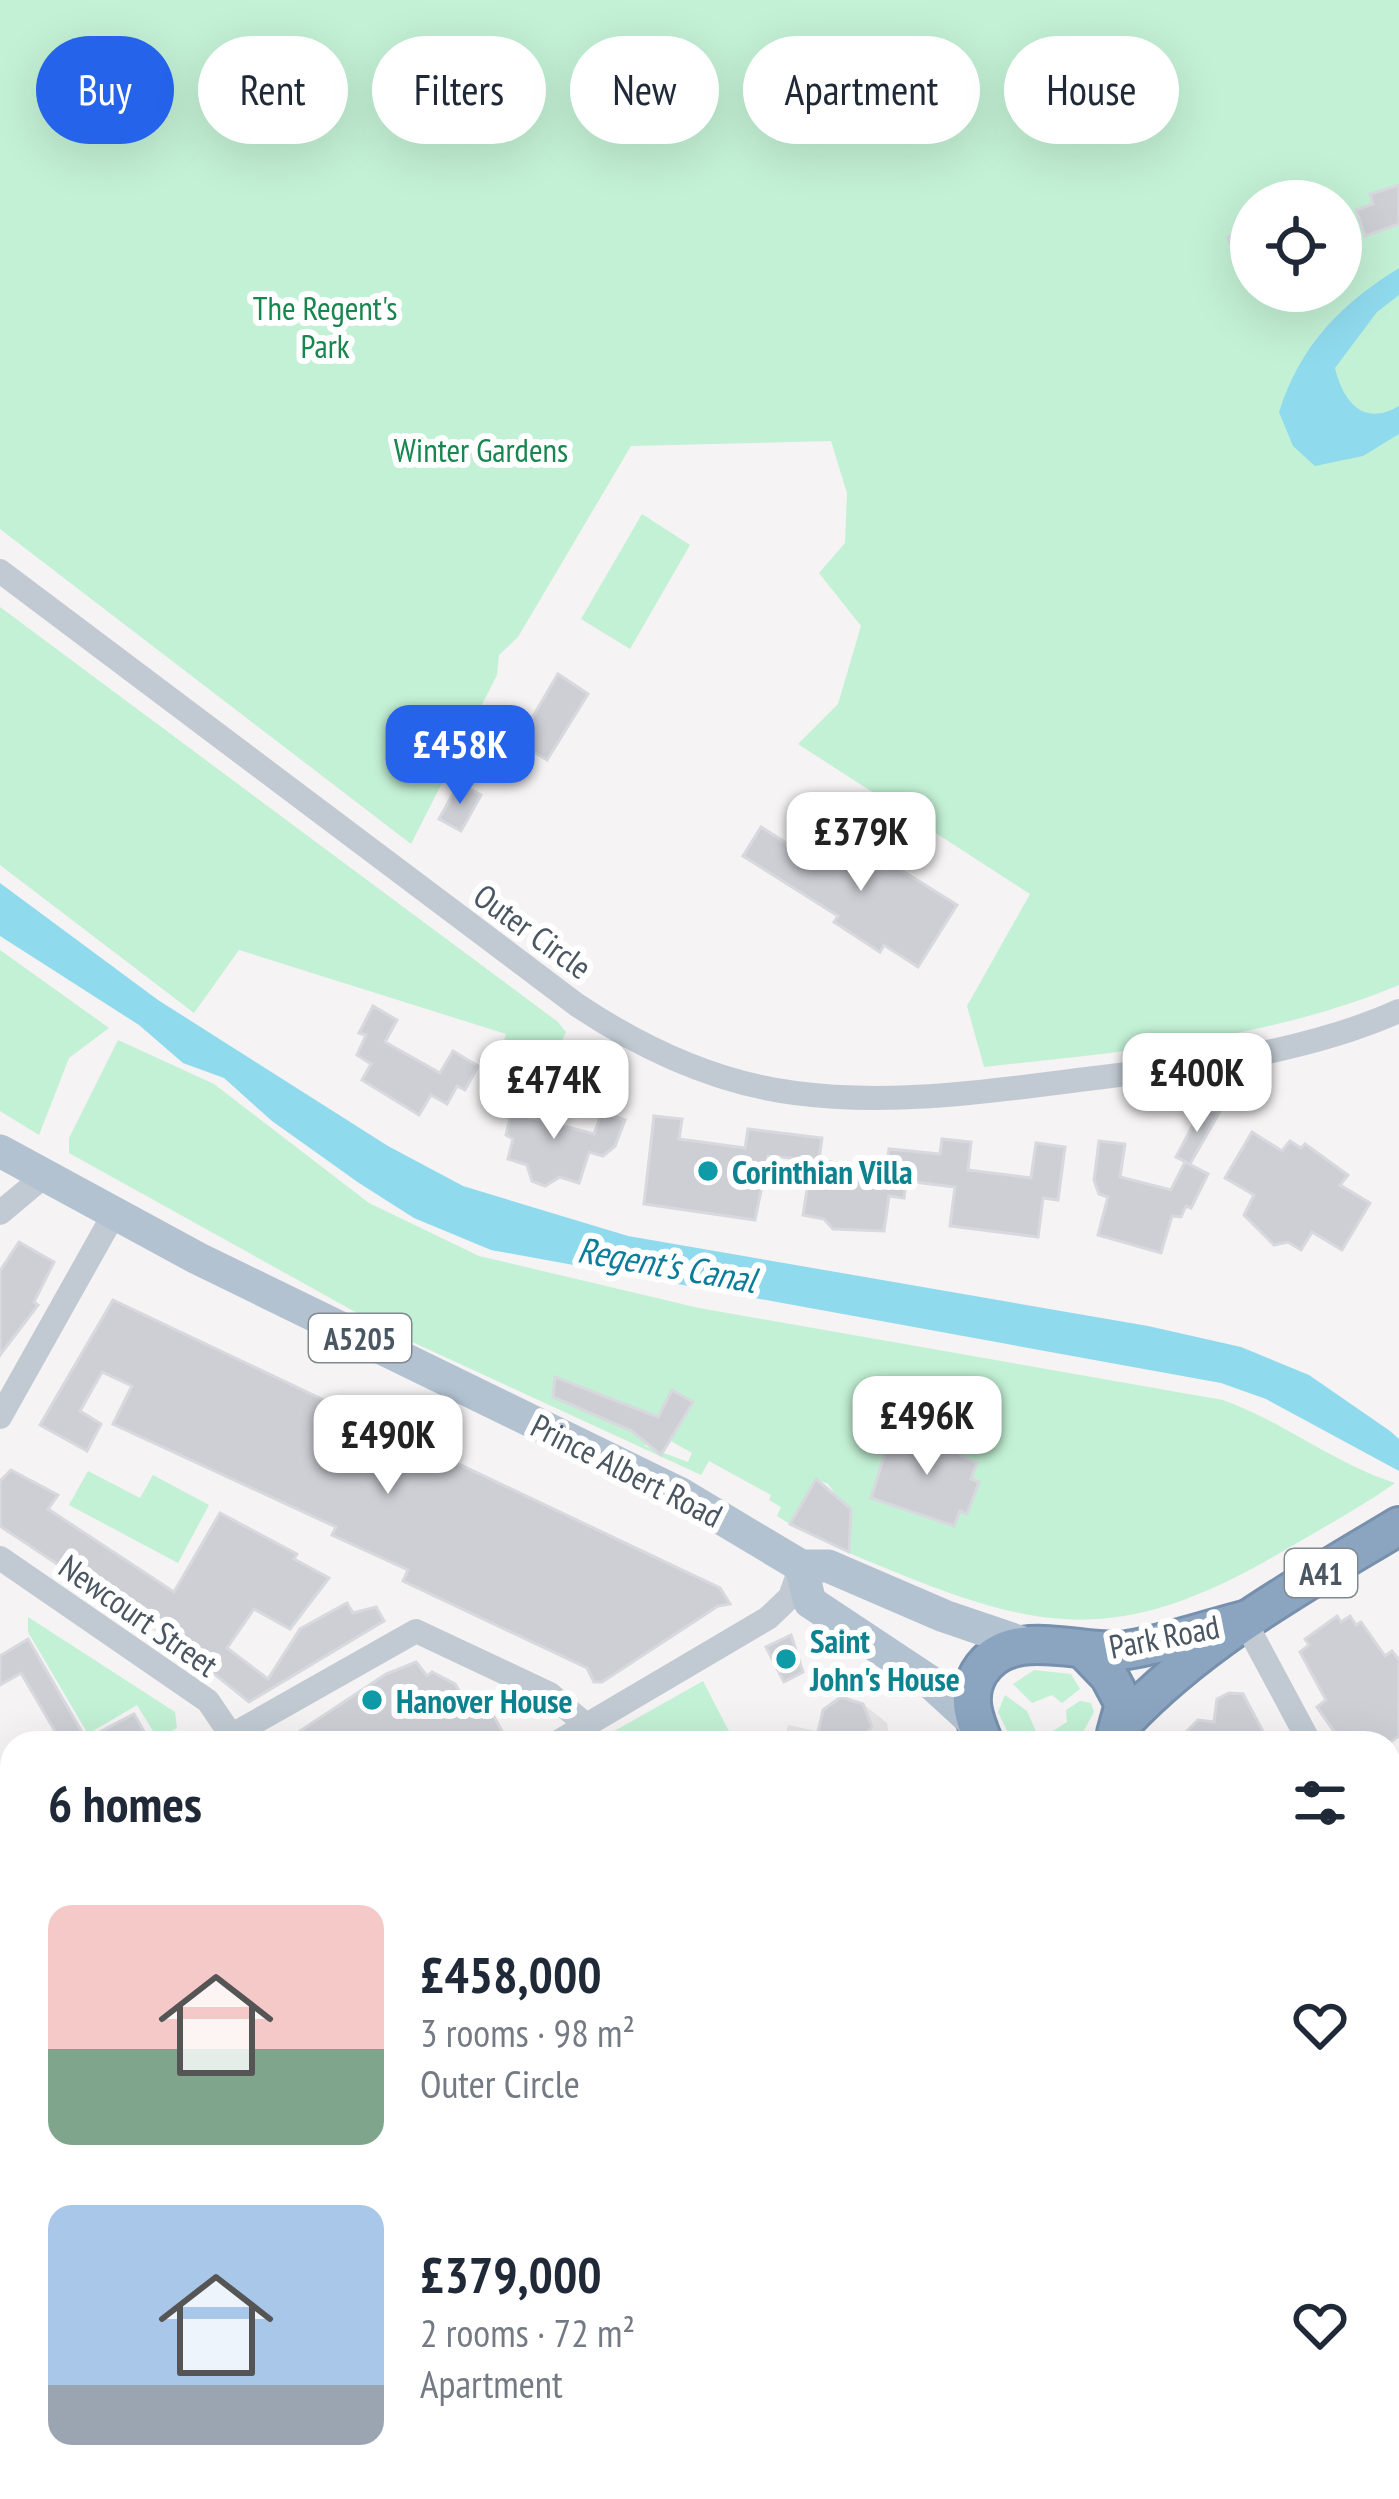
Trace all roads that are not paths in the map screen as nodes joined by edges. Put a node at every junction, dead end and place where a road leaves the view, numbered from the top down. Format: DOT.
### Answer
graph roads {
  1 [pos="0,571"];
  2 [pos="1399,1011"];
  3 [pos="0,1151"];
  4 [pos="44,1177"];
  5 [pos="0,1213"];
  6 [pos="114,1214"];
  7 [pos="0,1417"];
  8 [pos="1399,1526"];
  9 [pos="0,1558"];
  10 [pos="801,1566"];
  11 [pos="1244,1620"];
  12 [pos="1027,1645"];
  13 [pos="1084,1650"];
  14 [pos="586,1726"];
  15 [pos="221,1731"];
  16 [pos="239,1731"];
  17 [pos="577,1731"];
  18 [pos="977,1731"];
  19 [pos="979,1731"];
  20 [pos="1117,1731"];
  21 [pos="1118,1731"];
  22 [pos="1304,1731"];
  1 -- 2 [label="street, Outer Circle"];
  3 -- 4 [label="main road, Prince Albert Road / A5205"];
  4 -- 5 [label="street"];
  4 -- 6 [label="main road, Prince Albert Road / A5205"];
  6 -- 7 [label="street"];
  6 -- 10 [label="main road, Prince Albert Road / A5205"];
  8 -- 11 [label="highway, Park Road / A41"];
  9 -- 15 [label="street, Newcourt Street"];
  10 -- 12 [label="main road, Prince Albert Road / A5205"];
  10 -- 14 [label="street"];
  10 -- 18 [label="main road, Prince Albert Road / A5205"];
  11 -- 13 [label="highway, Park Road / A41"];
  11 -- 21 [label="highway, Park Road / A41"];
  11 -- 22 [label="street"];
  12 -- 13 [label="highway, A41"];
  12 -- 19 [label="highway"];
  13 -- 20 [label="highway"];
  14 -- 16 [label="street"];
  14 -- 17 [label="street"];
}
